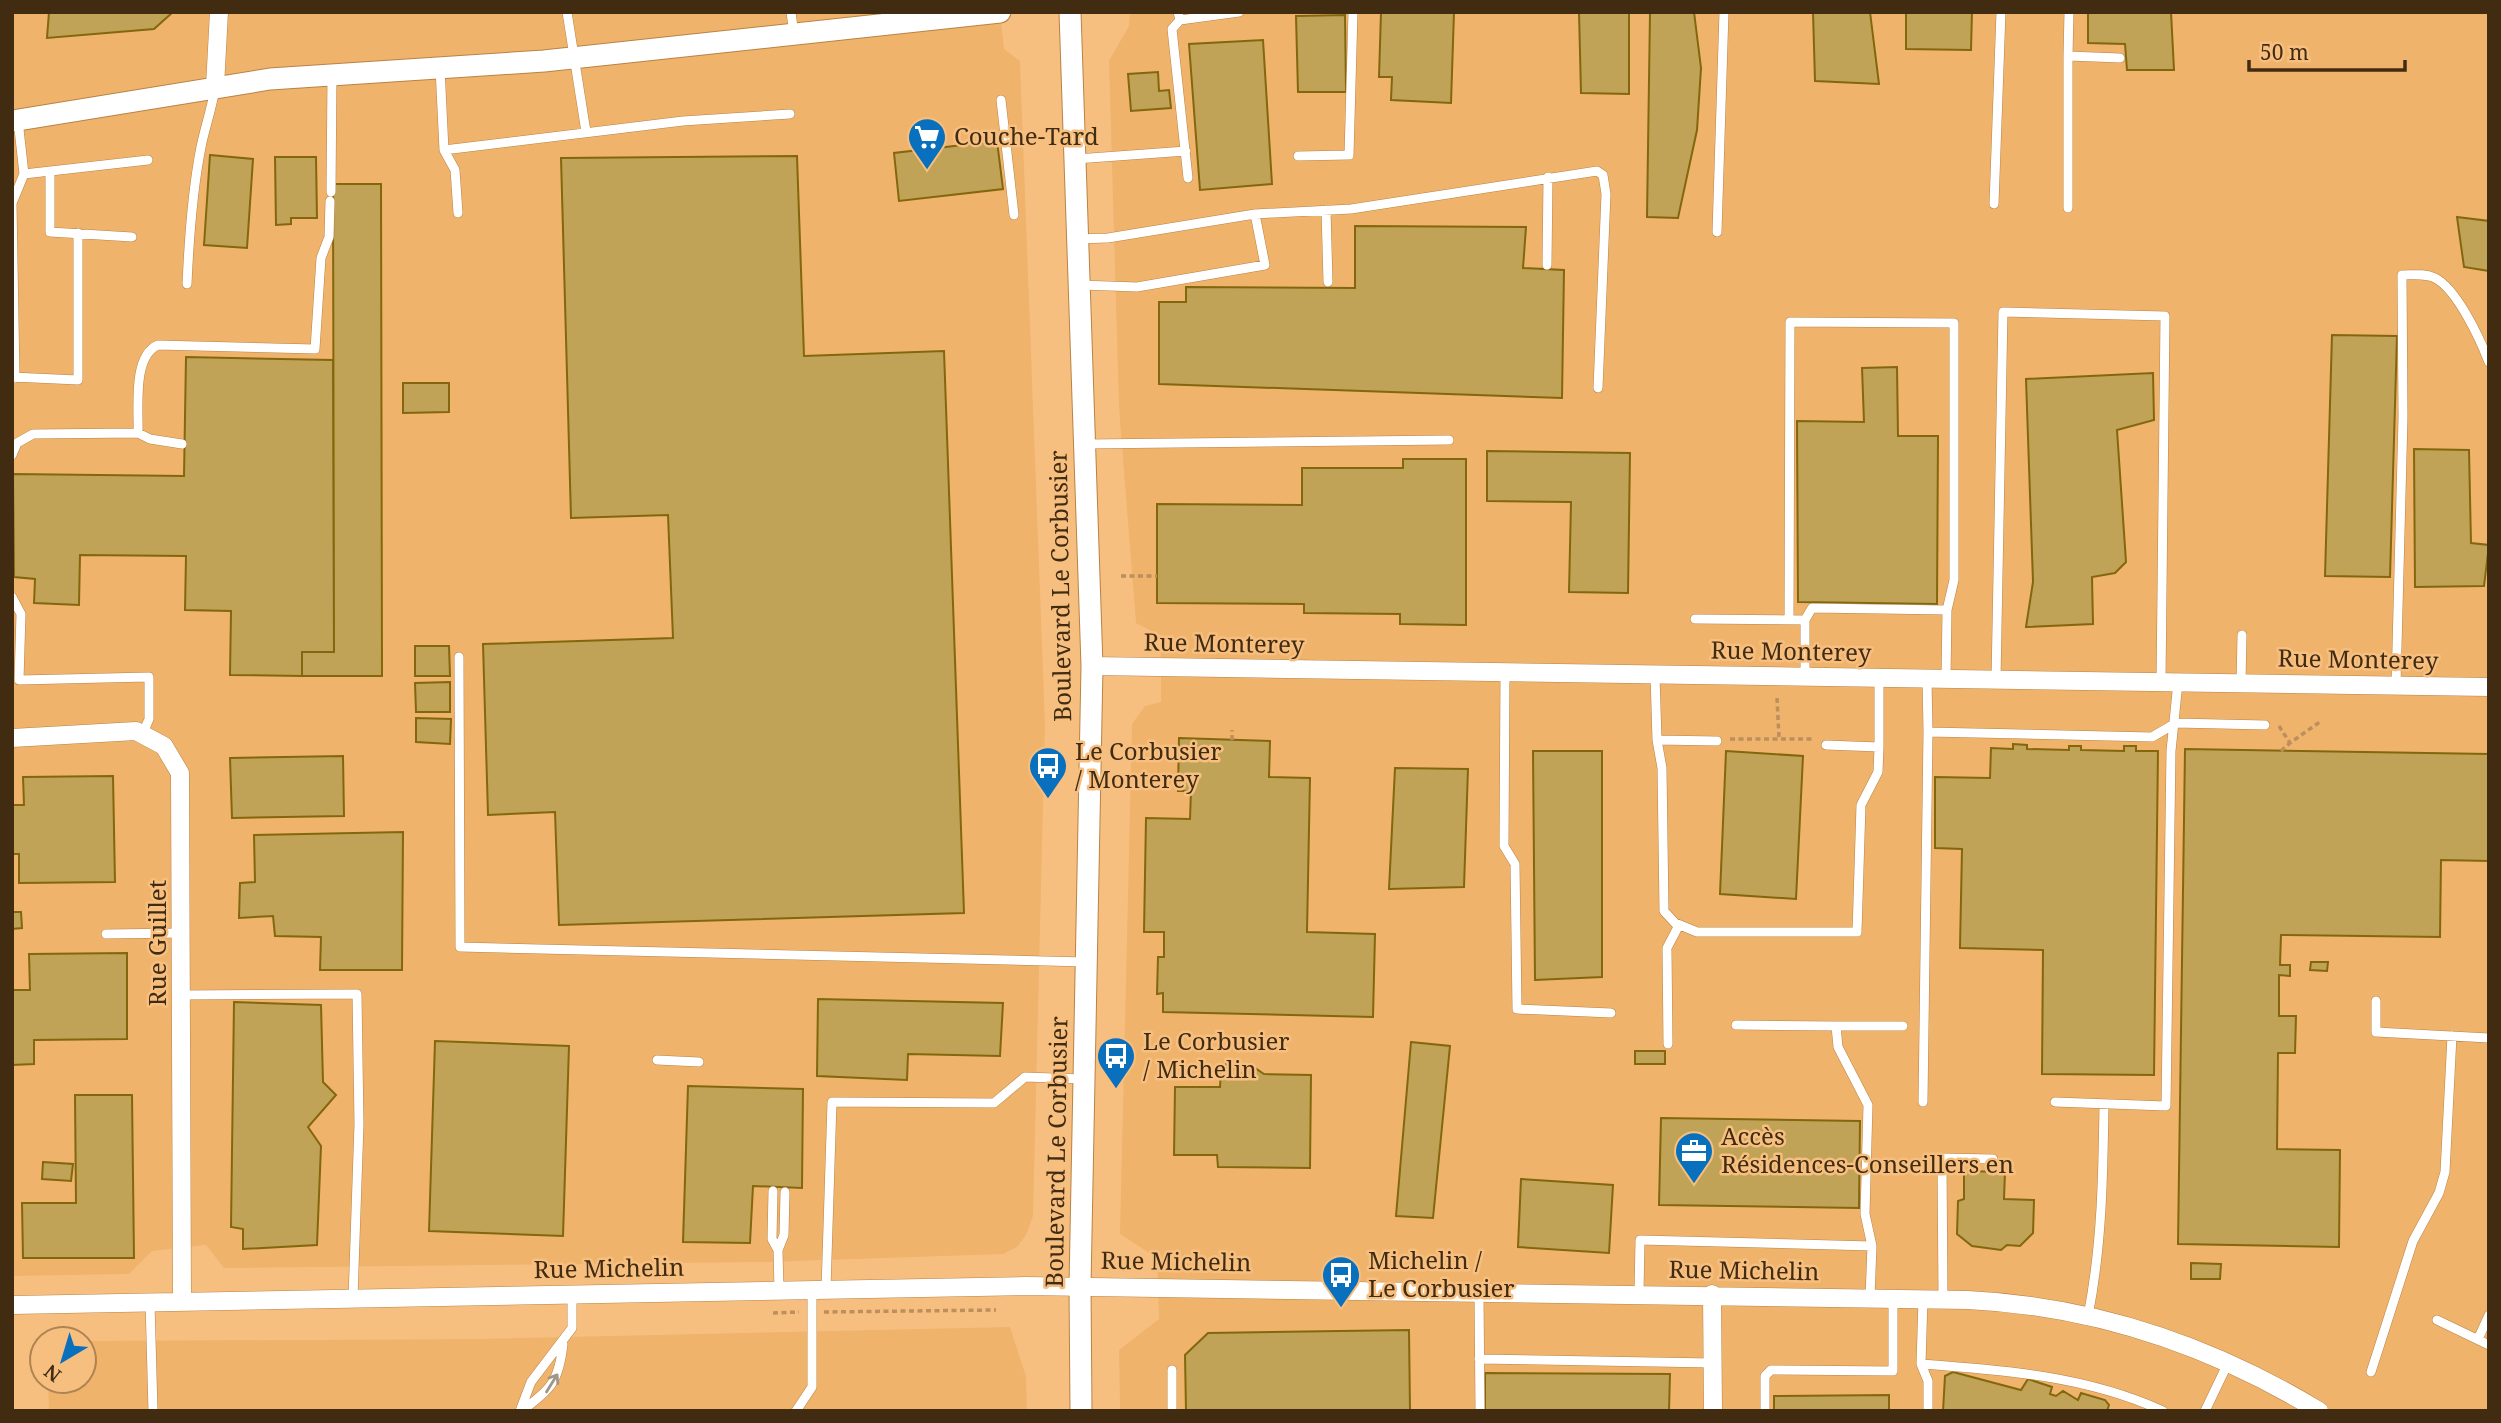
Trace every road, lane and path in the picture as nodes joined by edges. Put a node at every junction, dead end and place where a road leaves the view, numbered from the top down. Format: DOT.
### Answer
graph roads {
  1 [pos="219,12"];
  2 [pos="567,12"];
  3 [pos="791,12"];
  4 [pos="1000,12"];
  5 [pos="1070,12"];
  6 [pos="1238,12"];
  7 [pos="1353,12"];
  8 [pos="1724,12"];
  9 [pos="2001,12"];
  10 [pos="2069,12"];
  11 [pos="1179,16"];
  12 [pos="794,35"];
  13 [pos="2068,56"];
  14 [pos="574,58"];
  15 [pos="2120,58"];
  16 [pos="440,68"];
  17 [pos="332,73"];
  18 [pos="215,86"];
  19 [pos="1001,100"];
  20 [pos="790,114"];
  21 [pos="15,120"];
  22 [pos="586,132"];
  23 [pos="444,150"];
  24 [pos="1186,151"];
  25 [pos="1298,156"];
  26 [pos="1074,159"];
  27 [pos="148,160"];
  28 [pos="50,172"];
  29 [pos="24,174"];
  30 [pos="1548,177"];
  31 [pos="1188,178"];
  32 [pos="1994,204"];
  33 [pos="2068,208"];
  34 [pos="1326,210"];
  35 [pos="458,214"];
  36 [pos="1255,214"];
  37 [pos="1014,215"];
  38 [pos="1717,232"];
  39 [pos="78,233"];
  40 [pos="132,237"];
  41 [pos="1077,239"];
  42 [pos="1547,265"];
  43 [pos="1328,282"];
  44 [pos="187,284"];
  45 [pos="1078,285"];
  46 [pos="2489,362"];
  47 [pos="14,377"];
  48 [pos="1598,388"];
  49 [pos="138,433"];
  50 [pos="1449,440"];
  51 [pos="182,444"];
  52 [pos="1085,444"];
  53 [pos="12,454"];
  54 [pos="1121,576"];
  55 [pos="1157,576"];
  56 [pos="12,597"];
  57 [pos="1947,610"];
  58 [pos="1695,619"];
  59 [pos="1789,620"];
  60 [pos="1805,620"];
  61 [pos="2242,635"];
  62 [pos="459,657"];
  63 [pos="1092,666"];
  64 [pos="1505,673"];
  65 [pos="1655,675"];
  66 [pos="1805,677"];
  67 [pos="1879,678"];
  68 [pos="1927,679"];
  69 [pos="1946,679"];
  70 [pos="1996,680"];
  71 [pos="2169,682"];
  72 [pos="2241,683"];
  73 [pos="2396,685"];
  74 [pos="2489,687"];
  75 [pos="1777,698"];
  76 [pos="2321,721"];
  77 [pos="2270,722"];
  78 [pos="2176,723"];
  79 [pos="1232,730"];
  80 [pos="1928,732"];
  81 [pos="143,733"];
  82 [pos="12,738"];
  83 [pos="1736,738"];
  84 [pos="1779,738"];
  85 [pos="1814,739"];
  86 [pos="1232,740"];
  87 [pos="1657,740"];
  88 [pos="1717,741"];
  89 [pos="2290,743"];
  90 [pos="1826,745"];
  91 [pos="1879,747"];
  92 [pos="2281,751"];
  93 [pos="1679,925"];
  94 [pos="182,933"];
  95 [pos="106,934"];
  96 [pos="1087,962"];
  97 [pos="182,995"];
  98 [pos="2376,1001"];
  99 [pos="1611,1013"];
  100 [pos="1737,1025"];
  101 [pos="1836,1026"];
  102 [pos="1903,1026"];
  103 [pos="2452,1036"];
  104 [pos="2489,1038"];
  105 [pos="1668,1044"];
  106 [pos="657,1060"];
  107 [pos="699,1062"];
  108 [pos="1085,1079"];
  109 [pos="1923,1102"];
  110 [pos="2055,1102"];
  111 [pos="2104,1104"];
  112 [pos="1993,1159"];
  113 [pos="773,1191"];
  114 [pos="785,1192"];
  115 [pos="1872,1246"];
  116 [pos="778,1250"];
  117 [pos="1080,1286"];
  118 [pos="819,1289"];
  119 [pos="779,1290"];
  120 [pos="1479,1291"];
  121 [pos="1639,1293"];
  122 [pos="572,1294"];
  123 [pos="1712,1294"];
  124 [pos="353,1298"];
  125 [pos="1870,1298"];
  126 [pos="1893,1299"];
  127 [pos="1923,1299"];
  128 [pos="1943,1300"];
  129 [pos="182,1301"];
  130 [pos="150,1302"];
  131 [pos="12,1305"];
  132 [pos="996,1310"];
  133 [pos="773,1312"];
  134 [pos="813,1312"];
  135 [pos="2489,1315"];
  136 [pos="2088,1316"];
  137 [pos="2437,1320"];
  138 [pos="2478,1339"];
  139 [pos="563,1344"];
  140 [pos="2489,1345"];
  141 [pos="1479,1359"];
  142 [pos="1712,1363"];
  143 [pos="2228,1363"];
  144 [pos="1922,1364"];
  145 [pos="1172,1370"];
  146 [pos="2371,1372"];
  147 [pos="153,1411"];
  148 [pos="520,1411"];
  149 [pos="796,1411"];
  150 [pos="1081,1411"];
  151 [pos="1172,1411"];
  152 [pos="1479,1411"];
  153 [pos="1713,1411"];
  154 [pos="1765,1411"];
  155 [pos="1928,1411"];
  156 [pos="2163,1411"];
  157 [pos="2206,1411"];
  158 [pos="2319,1411"];
  1 -- 18 [label="street"];
  2 -- 14 [label="lane"];
  3 -- 12 [label="lane"];
  4 -- 12 [label="street"];
  5 -- 26 [label="street, Boulevard Le Corbusier"];
  6 -- 11 [label="lane"];
  7 -- 25 [label="lane"];
  8 -- 38 [label="lane"];
  9 -- 32 [label="lane"];
  10 -- 13 [label="lane"];
  11 -- 24 [label="lane"];
  12 -- 14 [label="street"];
  13 -- 15 [label="lane"];
  13 -- 33 [label="lane"];
  14 -- 16 [label="street"];
  14 -- 22 [label="lane"];
  16 -- 17 [label="street"];
  16 -- 23 [label="lane"];
  17 -- 18 [label="street"];
  17 -- 49 [label="lane"];
  18 -- 21 [label="street"];
  18 -- 44 [label="lane"];
  19 -- 37 [label="lane"];
  20 -- 22 [label="lane"];
  21 -- 29 [label="lane"];
  22 -- 23 [label="lane"];
  23 -- 35 [label="lane"];
  24 -- 26 [label="lane"];
  24 -- 31 [label="lane"];
  26 -- 41 [label="street, Boulevard Le Corbusier"];
  27 -- 28 [label="lane"];
  28 -- 29 [label="lane"];
  28 -- 39 [label="lane"];
  29 -- 47 [label="lane"];
  30 -- 34 [label="lane"];
  30 -- 42 [label="lane"];
  30 -- 48 [label="lane"];
  34 -- 36 [label="lane"];
  34 -- 43 [label="lane"];
  36 -- 41 [label="lane"];
  36 -- 45 [label="lane"];
  39 -- 40 [label="lane"];
  39 -- 47 [label="lane"];
  41 -- 45 [label="street, Boulevard Le Corbusier"];
  45 -- 52 [label="street, Boulevard Le Corbusier"];
  46 -- 73 [label="lane"];
  49 -- 51 [label="lane"];
  49 -- 53 [label="lane"];
  50 -- 52 [label="lane"];
  52 -- 63 [label="street, Boulevard Le Corbusier"];
  54 -- 55 [label="path"];
  56 -- 81 [label="lane"];
  57 -- 59 [label="lane"];
  57 -- 60 [label="lane"];
  57 -- 69 [label="lane"];
  58 -- 59 [label="lane"];
  59 -- 60 [label="lane"];
  60 -- 66 [label="lane"];
  61 -- 72 [label="lane"];
  62 -- 96 [label="lane"];
  63 -- 64 [label="street, Rue Monterey"];
  63 -- 96 [label="street, Boulevard Le Corbusier"];
  64 -- 65 [label="street, Rue Monterey"];
  64 -- 99 [label="lane"];
  65 -- 66 [label="street, Rue Monterey"];
  65 -- 87 [label="lane"];
  66 -- 67 [label="street, Rue Monterey"];
  67 -- 68 [label="street, Rue Monterey"];
  67 -- 91 [label="lane"];
  68 -- 69 [label="street, Rue Monterey"];
  68 -- 80 [label="lane"];
  69 -- 70 [label="street, Rue Monterey"];
  70 -- 71 [label="street, Rue Monterey"];
  70 -- 71 [label="lane"];
  71 -- 72 [label="street, Rue Monterey"];
  71 -- 78 [label="lane"];
  72 -- 73 [label="street, Rue Monterey"];
  73 -- 74 [label="street, Rue Monterey"];
  75 -- 84 [label="path"];
  76 -- 89 [label="path"];
  77 -- 78 [label="lane"];
  77 -- 89 [label="path"];
  78 -- 80 [label="lane"];
  78 -- 111 [label="lane"];
  79 -- 86 [label="path"];
  80 -- 109 [label="lane"];
  81 -- 82 [label="street"];
  81 -- 94 [label="street, Rue Guillet"];
  83 -- 84 [label="path"];
  84 -- 85 [label="path"];
  87 -- 88 [label="lane"];
  87 -- 93 [label="lane"];
  89 -- 92 [label="path"];
  90 -- 91 [label="lane"];
  91 -- 93 [label="lane"];
  93 -- 105 [label="lane"];
  94 -- 95 [label="lane"];
  94 -- 97 [label="street, Rue Guillet"];
  96 -- 108 [label="street, Boulevard Le Corbusier"];
  97 -- 124 [label="lane"];
  97 -- 129 [label="street, Rue Guillet"];
  98 -- 103 [label="lane"];
  100 -- 101 [label="lane"];
  101 -- 102 [label="lane"];
  101 -- 115 [label="lane"];
  103 -- 104 [label="lane"];
  103 -- 146 [label="lane"];
  106 -- 107 [label="lane"];
  108 -- 117 [label="street, Boulevard Le Corbusier"];
  108 -- 118 [label="lane"];
  110 -- 111 [label="lane"];
  111 -- 136 [label="lane"];
  112 -- 128 [label="lane"];
  113 -- 116 [label="lane"];
  114 -- 116 [label="lane"];
  115 -- 121 [label="lane"];
  115 -- 125 [label="lane"];
  116 -- 119 [label="lane"];
  117 -- 118 [label="street, Rue Michelin"];
  117 -- 120 [label="street, Rue Michelin"];
  117 -- 150 [label="street, Boulevard Le Corbusier"];
  118 -- 119 [label="street, Rue Michelin"];
  118 -- 134 [label="lane"];
  119 -- 122 [label="street, Rue Michelin"];
  120 -- 121 [label="street, Rue Michelin"];
  120 -- 141 [label="lane"];
  121 -- 123 [label="street, Rue Michelin"];
  122 -- 124 [label="street, Rue Michelin"];
  122 -- 139 [label="lane"];
  123 -- 125 [label="street, Rue Michelin"];
  123 -- 142 [label="street"];
  124 -- 129 [label="street, Rue Michelin"];
  125 -- 126 [label="street, Rue Michelin"];
  126 -- 127 [label="street, Rue Michelin"];
  126 -- 154 [label="lane"];
  127 -- 128 [label="street, Rue Michelin"];
  127 -- 144 [label="lane"];
  128 -- 136 [label="street, Rue Michelin"];
  129 -- 130 [label="street, Rue Michelin"];
  130 -- 131 [label="street, Rue Michelin"];
  130 -- 147 [label="lane"];
  132 -- 134 [label="path"];
  133 -- 134 [label="path"];
  134 -- 149 [label="lane"];
  135 -- 138 [label="lane"];
  136 -- 143 [label="street, Rue Michelin"];
  137 -- 138 [label="lane"];
  138 -- 140 [label="lane"];
  139 -- 148 [label="lane"];
  148 -- 139 [label="lane, one-way"];
  141 -- 142 [label="lane"];
  141 -- 152 [label="lane"];
  142 -- 153 [label="street"];
  143 -- 157 [label="lane"];
  143 -- 158 [label="street, Rue Michelin"];
  144 -- 155 [label="lane"];
  144 -- 156 [label="lane"];
  145 -- 151 [label="lane"];
}
